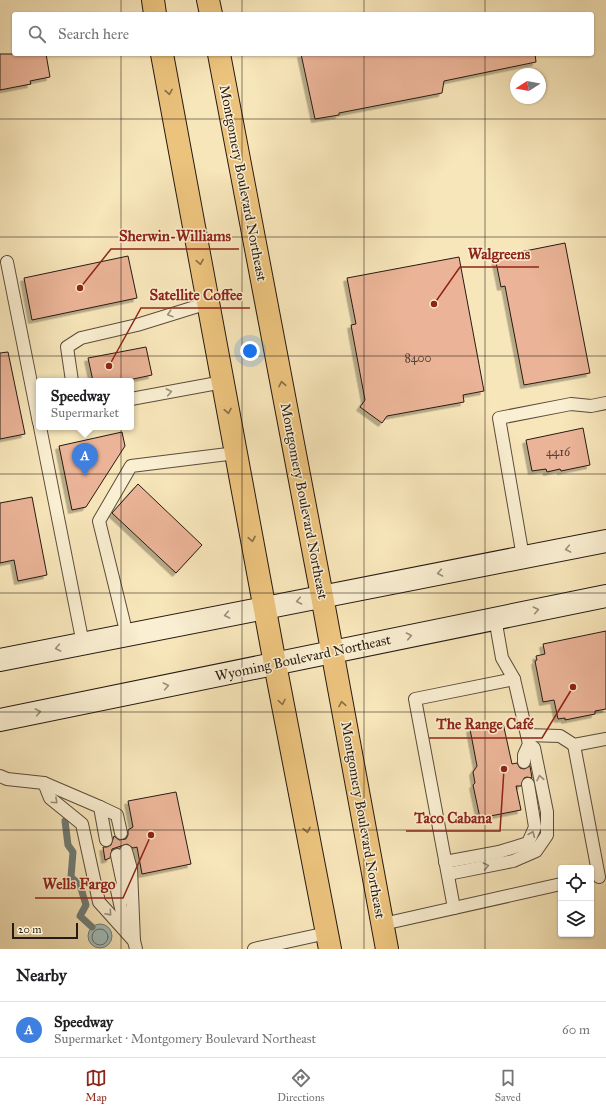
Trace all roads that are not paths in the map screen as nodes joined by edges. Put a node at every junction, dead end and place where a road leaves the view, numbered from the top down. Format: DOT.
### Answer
graph roads {
  1 [pos="153,0"];
  2 [pos="208,0"];
  3 [pos="155,12"];
  4 [pos="211,12"];
  5 [pos="162,56"];
  6 [pos="218,56"];
  7 [pos="7,262"];
  8 [pos="208,303"];
  9 [pos="72,378"];
  10 [pos="223,382"];
  11 [pos="134,398"];
  12 [pos="606,403"];
  13 [pos="36,408"];
  14 [pos="41,430"];
  15 [pos="236,453"];
  16 [pos="606,541"];
  17 [pos="523,557"];
  18 [pos="322,596"];
  19 [pos="606,596"];
  20 [pos="265,608"];
  21 [pos="495,618"];
  22 [pos="127,635"];
  23 [pos="83,644"];
  24 [pos="332,652"];
  25 [pos="0,660"];
  26 [pos="275,664"];
  27 [pos="514,679"];
  28 [pos="0,720"];
  29 [pos="606,739"];
  30 [pos="528,740"];
  31 [pos="574,745"];
  32 [pos="524,762"];
  33 [pos="0,776"];
  34 [pos="44,783"];
  35 [pos="528,784"];
  36 [pos="101,808"];
  37 [pos="445,862"];
  38 [pos="448,874"];
  39 [pos="599,877"];
  40 [pos="558,885"];
  41 [pos="454,908"];
  42 [pos="383,924"];
  43 [pos="132,941"];
  44 [pos="333,944"];
  45 [pos="254,949"];
  46 [pos="387,949"];
  1 -- 3 [label="main road"];
  2 -- 4 [label="main road"];
  5 -- 8 [label="main road, one-way"];
  18 -- 6 [label="main road, Montgomery Boulevard Northeast, one-way"];
  7 -- 13 [label="lane"];
  8 -- 9 [label="lane, one-way"];
  8 -- 10 [label="main road"];
  11 -- 10 [label="lane, one-way"];
  10 -- 15 [label="main road, one-way"];
  12 -- 17 [label="lane"];
  14 -- 23 [label="lane"];
  15 -- 20 [label="main road, one-way"];
  15 -- 22 [label="lane"];
  16 -- 17 [label="main road, one-way"];
  17 -- 18 [label="main road, one-way"];
  18 -- 20 [label="main road, one-way"];
  18 -- 24 [label="main road, Montgomery Boulevard Northeast"];
  21 -- 19 [label="main road, Wyoming Boulevard Northeast, one-way"];
  20 -- 22 [label="main road, one-way"];
  20 -- 26 [label="main road"];
  24 -- 21 [label="main road, Wyoming Boulevard Northeast, one-way"];
  21 -- 27 [label="lane"];
  22 -- 23 [label="main road"];
  23 -- 25 [label="main road, one-way"];
  24 -- 26 [label="main road, Wyoming Boulevard Northeast"];
  42 -- 24 [label="main road, Montgomery Boulevard Northeast, one-way"];
  28 -- 26 [label="main road, Wyoming Boulevard Northeast, one-way"];
  26 -- 44 [label="main road, one-way"];
  27 -- 30 [label="lane"];
  27 -- 37 [label="lane"];
  29 -- 31 [label="lane"];
  30 -- 31 [label="lane"];
  30 -- 32 [label="lane"];
  38 -- 30 [label="lane, one-way"];
  31 -- 39 [label="lane"];
  33 -- 34 [label="lane"];
  34 -- 36 [label="lane"];
  34 -- 43 [label="lane, one-way"];
  37 -- 35 [label="lane, one-way"];
  36 -- 36 [label="lane"];
  37 -- 38 [label="lane"];
  38 -- 41 [label="lane"];
  40 -- 41 [label="lane"];
  41 -- 42 [label="lane"];
  42 -- 46 [label="main road, Montgomery Boulevard Northeast"];
  43 -- 43 [label="lane"];
  44 -- 45 [label="lane"];
}
